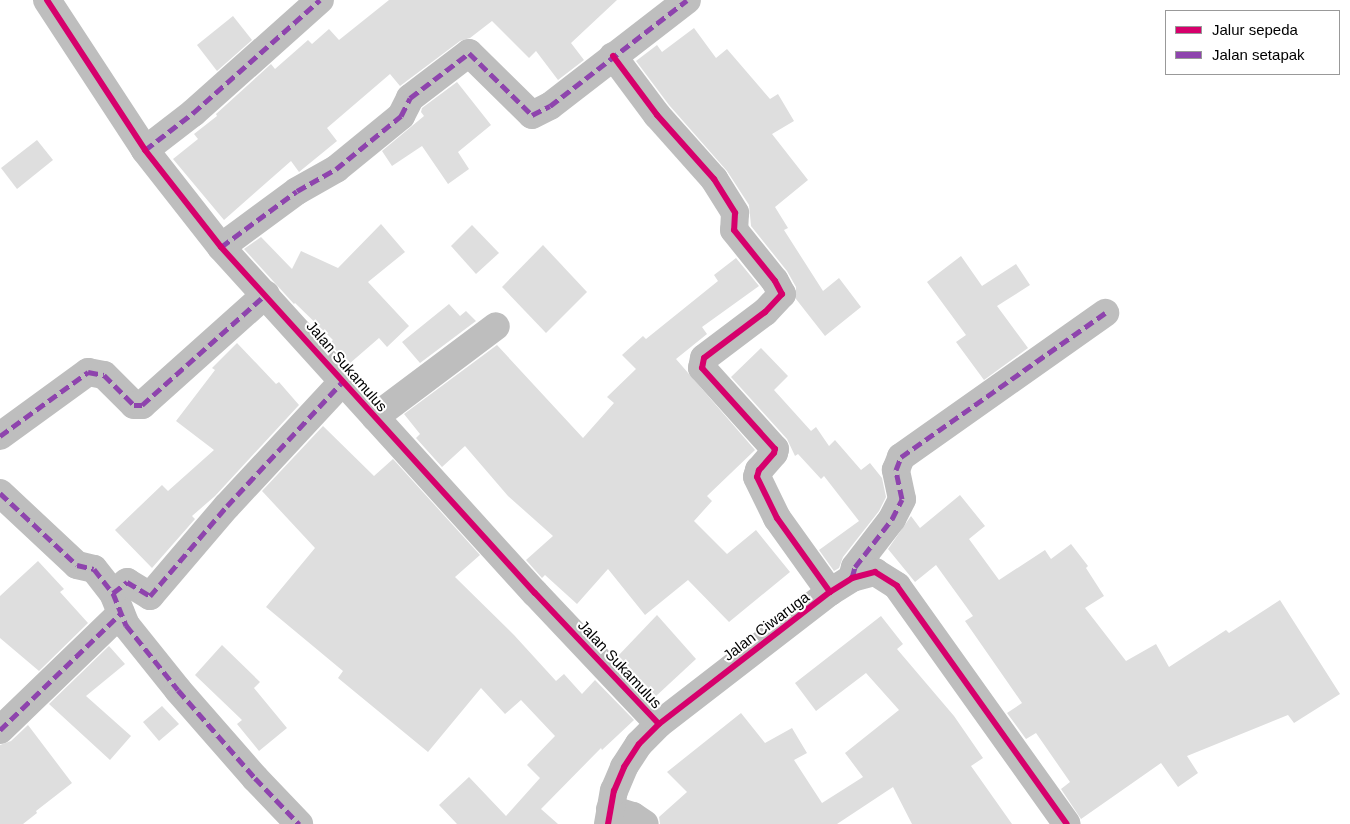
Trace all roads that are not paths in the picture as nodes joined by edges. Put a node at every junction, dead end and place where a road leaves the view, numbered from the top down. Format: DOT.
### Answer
graph roads {
  1 [pos="47,0"];
  2 [pos="320,0"];
  3 [pos="687,0"];
  4 [pos="614,56"];
  5 [pos="145,150"];
  6 [pos="221,247"];
  7 [pos="266,294"];
  8 [pos="1105,313"];
  9 [pos="496,326"];
  10 [pos="343,381"];
  11 [pos="375,417"];
  12 [pos="0,436"];
  13 [pos="0,493"];
  14 [pos="841,585"];
  15 [pos="117,603"];
  16 [pos="659,724"];
  17 [pos="0,730"];
  18 [pos="609,817"];
  19 [pos="299,824"];
  20 [pos="645,824"];
  21 [pos="1067,824"];
  1 -- 5 [label="street, Jalan Sukamulus"];
  2 -- 5 [label="street"];
  3 -- 4 [label="street"];
  4 -- 6 [label="street"];
  4 -- 14 [label="street"];
  5 -- 6 [label="street, Jalan Sukamulus"];
  6 -- 7 [label="street, Jalan Sukamulus"];
  7 -- 10 [label="street, Jalan Sukamulus"];
  7 -- 12 [label="street"];
  8 -- 14 [label="street"];
  9 -- 11 [label="street"];
  10 -- 11 [label="street, Jalan Sukamulus"];
  10 -- 15 [label="street"];
  11 -- 16 [label="street, Jalan Sukamulus"];
  13 -- 15 [label="street"];
  14 -- 16 [label="street, Jalan Ciwaruga"];
  14 -- 21 [label="street, Jalan Ciwaruga"];
  15 -- 17 [label="street"];
  15 -- 19 [label="street"];
  16 -- 18 [label="street, Jalan Ciwaruga"];
  18 -- 20 [label="street"];
}
